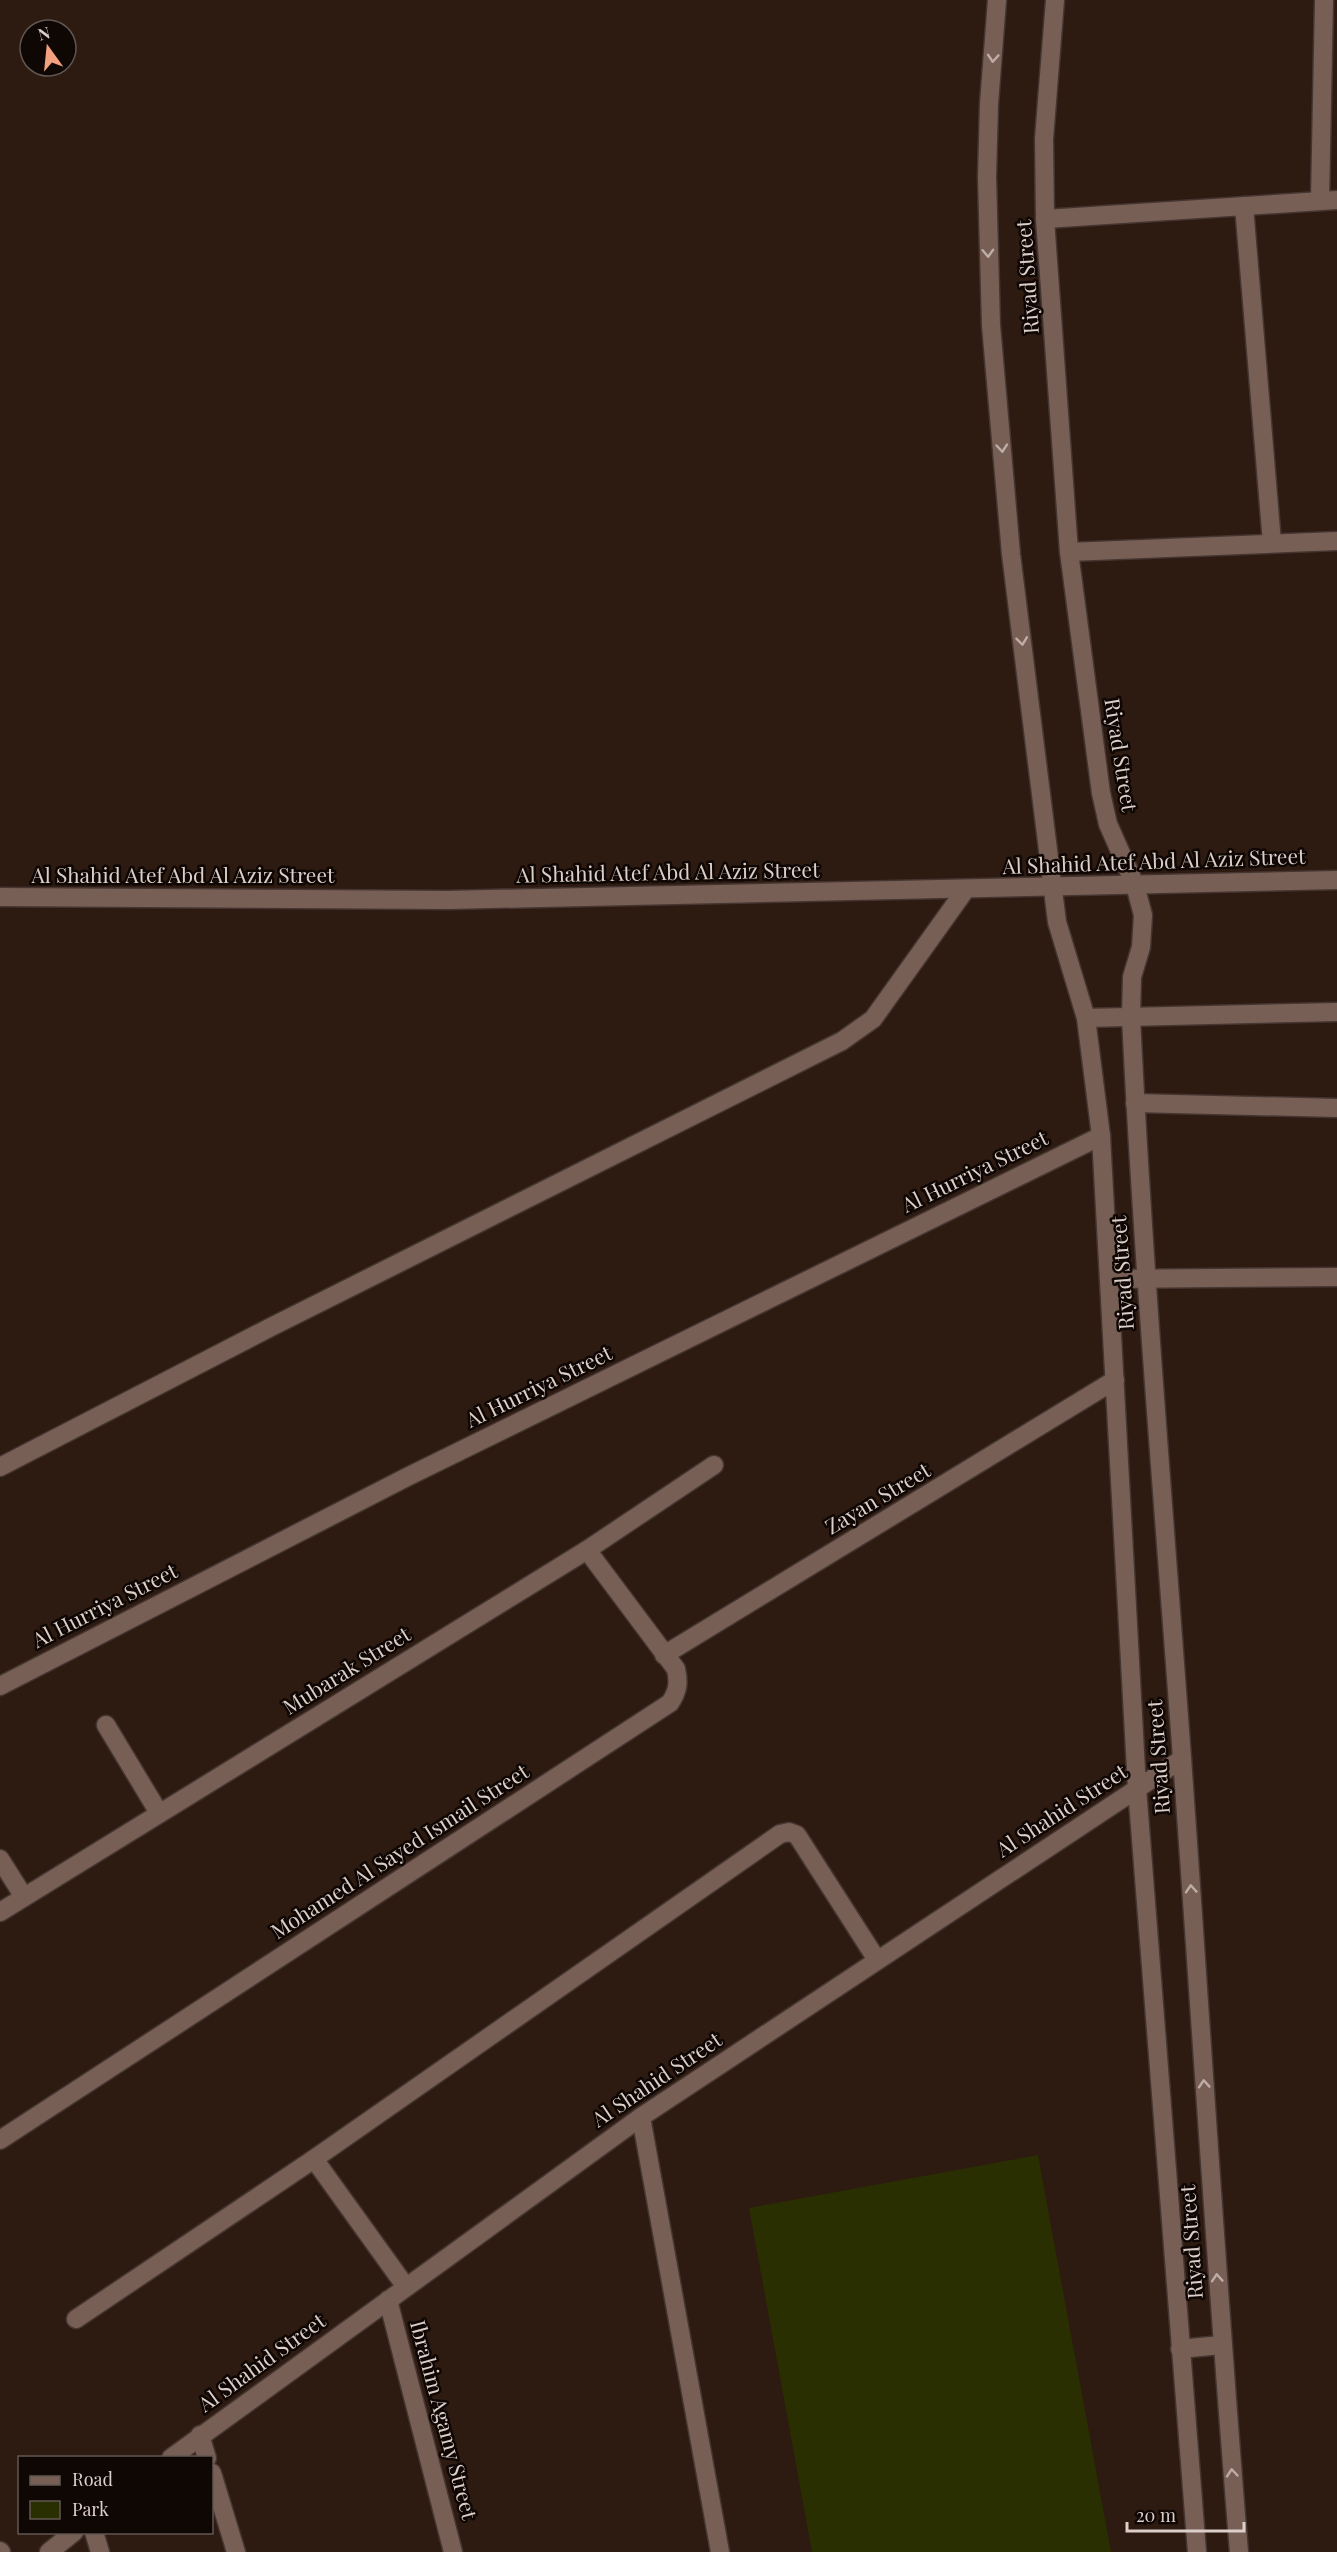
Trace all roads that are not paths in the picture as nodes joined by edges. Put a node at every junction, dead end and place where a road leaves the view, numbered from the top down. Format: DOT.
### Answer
graph roads {
  1 [pos="998,0"];
  2 [pos="1055,0"];
  3 [pos="1324,0"];
  4 [pos="1328,201"];
  5 [pos="1244,206"];
  6 [pos="1045,219"];
  7 [pos="1337,541"];
  8 [pos="1272,543"];
  9 [pos="1069,552"];
  10 [pos="1337,879"];
  11 [pos="1135,885"];
  12 [pos="1054,887"];
  13 [pos="966,889"];
  14 [pos="0,897"];
  15 [pos="1337,1012"];
  16 [pos="1131,1017"];
  17 [pos="1086,1018"];
  18 [pos="1135,1103"];
  19 [pos="1337,1108"];
  20 [pos="1101,1136"];
  21 [pos="1145,1278"];
  22 [pos="1337,1278"];
  23 [pos="1109,1279"];
  24 [pos="1115,1380"];
  25 [pos="714,1465"];
  26 [pos="0,1467"];
  27 [pos="587,1550"];
  28 [pos="664,1655"];
  29 [pos="0,1686"];
  30 [pos="106,1725"];
  31 [pos="1182,1759"];
  32 [pos="1137,1788"];
  33 [pos="159,1813"];
  34 [pos="0,1859"];
  35 [pos="24,1897"];
  36 [pos="0,1912"];
  37 [pos="877,1960"];
  38 [pos="641,2117"];
  39 [pos="0,2140"];
  40 [pos="314,2159"];
  41 [pos="406,2287"];
  42 [pos="388,2300"];
  43 [pos="76,2319"];
  44 [pos="1221,2345"];
  45 [pos="1180,2349"];
  46 [pos="200,2435"];
  47 [pos="172,2456"];
  48 [pos="207,2456"];
  49 [pos="213,2476"];
  50 [pos="72,2534"];
  51 [pos="95,2534"];
  52 [pos="49,2552"];
  53 [pos="100,2552"];
  54 [pos="236,2552"];
  55 [pos="453,2552"];
  56 [pos="720,2552"];
  57 [pos="1197,2552"];
  58 [pos="1239,2552"];
  1 -- 12 [label="street, Riyad Street, one-way"];
  2 -- 6 [label="street, Riyad Street"];
  3 -- 4 [label="street"];
  4 -- 5 [label="street"];
  5 -- 6 [label="street"];
  5 -- 8 [label="street"];
  6 -- 9 [label="street, Riyad Street"];
  7 -- 8 [label="street"];
  8 -- 9 [label="street"];
  9 -- 11 [label="street, Riyad Street"];
  10 -- 11 [label="street, Al Shahid Atef Abd Al Aziz Street"];
  11 -- 12 [label="street, Al Shahid Atef Abd Al Aziz Street"];
  11 -- 16 [label="street, Riyad Street"];
  12 -- 13 [label="street, Al Shahid Atef Abd Al Aziz Street"];
  12 -- 17 [label="street, Riyad Street"];
  13 -- 14 [label="street, Al Shahid Atef Abd Al Aziz Street"];
  13 -- 26 [label="street"];
  15 -- 16 [label="street"];
  16 -- 17 [label="street"];
  16 -- 18 [label="street, Riyad Street"];
  17 -- 20 [label="street, Riyad Street"];
  18 -- 19 [label="street"];
  18 -- 21 [label="street, Riyad Street"];
  20 -- 23 [label="street, Riyad Street"];
  20 -- 29 [label="street, Al Hurriya Street"];
  21 -- 22 [label="street"];
  21 -- 23 [label="street"];
  21 -- 31 [label="street, Riyad Street"];
  23 -- 24 [label="street, Riyad Street"];
  24 -- 28 [label="street, Zayan Street"];
  24 -- 32 [label="street, Riyad Street"];
  25 -- 27 [label="street, Mubarak Street"];
  27 -- 28 [label="street, Mohamed Al Sayed Ismail Street"];
  27 -- 33 [label="street, Mubarak Street"];
  28 -- 39 [label="street, Mohamed Al Sayed Ismail Street"];
  30 -- 33 [label="street"];
  31 -- 32 [label="street, Al Shahid Street"];
  44 -- 31 [label="street, Riyad Street, one-way"];
  32 -- 37 [label="street, Al Shahid Street"];
  32 -- 45 [label="street, Riyad Street"];
  33 -- 35 [label="street, Mubarak Street"];
  34 -- 35 [label="street"];
  35 -- 36 [label="street, Mubarak Street"];
  37 -- 38 [label="street, Al Shahid Street"];
  37 -- 40 [label="street"];
  38 -- 41 [label="street, Al Shahid Street"];
  38 -- 56 [label="street"];
  40 -- 41 [label="street"];
  40 -- 43 [label="street"];
  41 -- 42 [label="street, Al Shahid Street"];
  42 -- 46 [label="street, Al Shahid Street"];
  42 -- 55 [label="street, Ibrahim Agamy Street"];
  44 -- 45 [label="street"];
  58 -- 44 [label="street, Riyad Street, one-way"];
  45 -- 57 [label="street, Riyad Street"];
  46 -- 47 [label="street, Al Shahid Street"];
  46 -- 48 [label="street"];
  49 -- 54 [label="street"];
  50 -- 52 [label="street"];
  51 -- 53 [label="street"];
}
